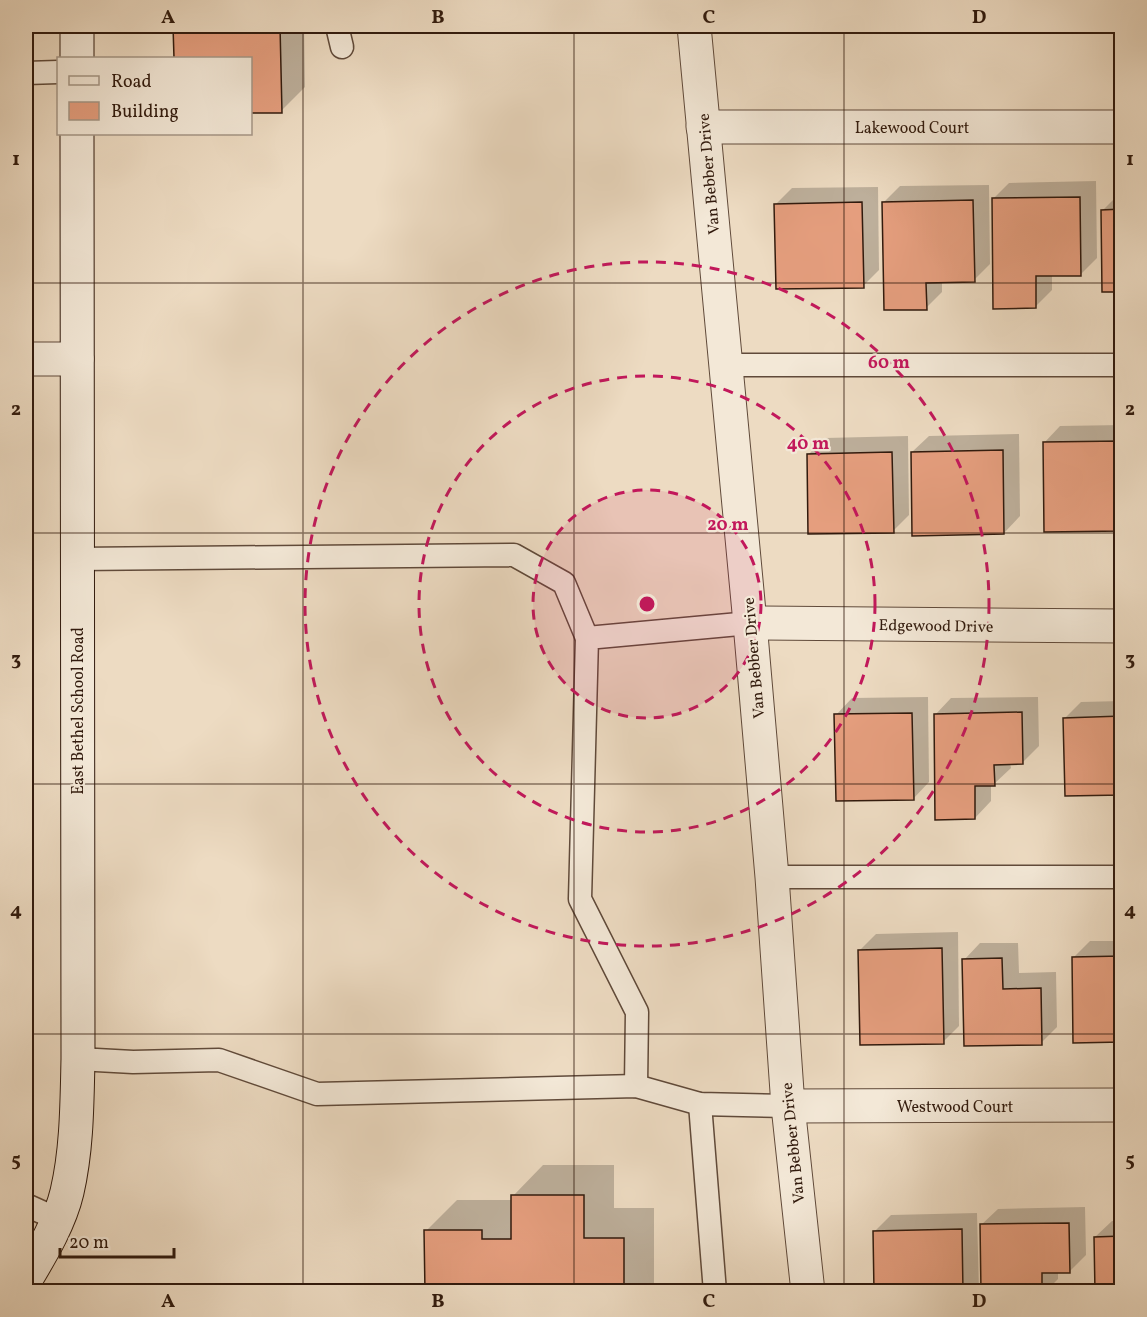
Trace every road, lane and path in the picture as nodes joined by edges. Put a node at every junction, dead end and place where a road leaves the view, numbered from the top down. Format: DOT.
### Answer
graph roads {
  1 [pos="77,26"];
  2 [pos="694,26"];
  3 [pos="77,57"];
  4 [pos="57,72"];
  5 [pos="26,73"];
  6 [pos="704,127"];
  7 [pos="1122,127"];
  8 [pos="77,135"];
  9 [pos="26,359"];
  10 [pos="77,359"];
  11 [pos="726,365"];
  12 [pos="1122,365"];
  13 [pos="77,560"];
  14 [pos="750,623"];
  15 [pos="1122,626"];
  16 [pos="587,639"];
  17 [pos="771,877"];
  18 [pos="1122,877"];
  19 [pos="78,1059"];
  20 [pos="636,1086"];
  21 [pos="700,1104"];
  22 [pos="788,1106"];
  23 [pos="1122,1106"];
  24 [pos="26,1205"];
  25 [pos="57,1219"];
  26 [pos="26,1278"];
  27 [pos="715,1292"];
  28 [pos="808,1292"];
  1 -- 3 [label="street"];
  2 -- 6 [label="street, Van Bebber Drive"];
  4 -- 5 [label="lane"];
  6 -- 7 [label="street, Lakewood Court"];
  6 -- 11 [label="street, Van Bebber Drive"];
  8 -- 10 [label="street, East Bethel School Road"];
  9 -- 10 [label="street"];
  10 -- 13 [label="street, East Bethel School Road"];
  11 -- 12 [label="lane"];
  11 -- 14 [label="street, Van Bebber Drive"];
  13 -- 16 [label="lane"];
  13 -- 19 [label="street, East Bethel School Road"];
  14 -- 15 [label="street, Edgewood Drive"];
  14 -- 16 [label="lane"];
  14 -- 17 [label="street, Van Bebber Drive"];
  16 -- 20 [label="lane"];
  17 -- 18 [label="lane"];
  17 -- 22 [label="street, Van Bebber Drive"];
  19 -- 20 [label="lane"];
  19 -- 25 [label="street, East Bethel School Road"];
  20 -- 21 [label="lane"];
  21 -- 22 [label="lane"];
  21 -- 27 [label="lane"];
  22 -- 23 [label="street, Westwood Court"];
  22 -- 28 [label="street, Van Bebber Drive"];
  24 -- 25 [label="lane"];
  25 -- 26 [label="street, East Bethel School Road"];
}
